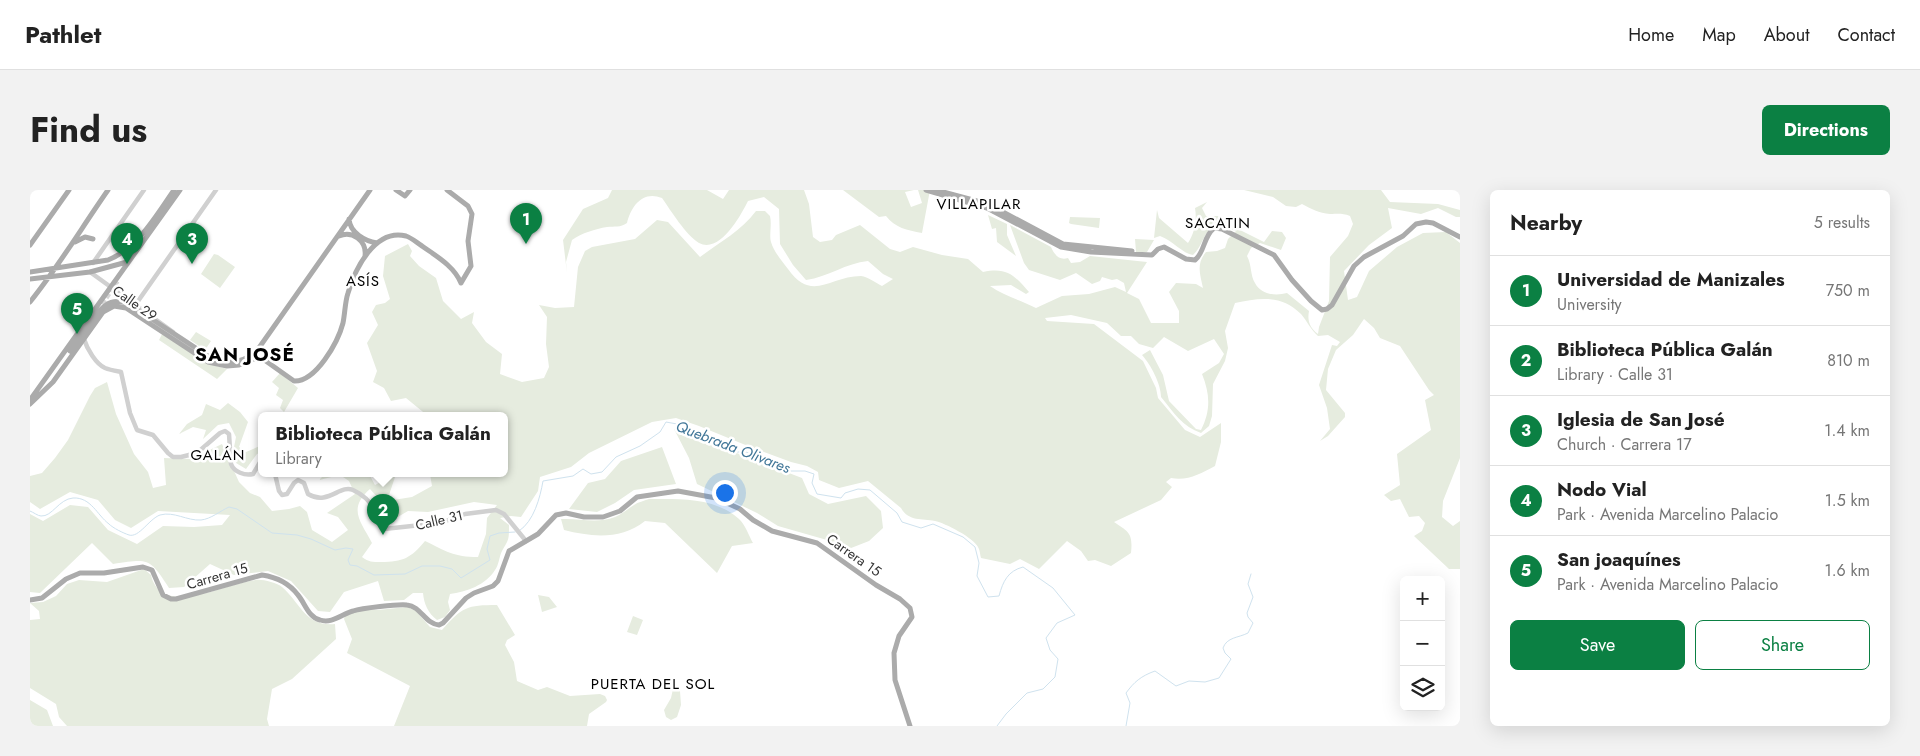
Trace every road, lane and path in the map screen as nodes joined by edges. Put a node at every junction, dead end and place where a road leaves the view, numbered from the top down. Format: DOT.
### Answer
graph roads {
  1 [pos="69,190"];
  2 [pos="108,190"];
  3 [pos="144,190"];
  4 [pos="174,190"];
  5 [pos="180,190"];
  6 [pos="216,190"];
  7 [pos="370,190"];
  8 [pos="409,190"];
  9 [pos="447,190"];
  10 [pos="926,190"];
  11 [pos="936,190"];
  12 [pos="397,191"];
  13 [pos="157,214"];
  14 [pos="349,219"];
  15 [pos="78,232"];
  16 [pos="337,236"];
  17 [pos="1460,237"];
  18 [pos="142,238"];
  19 [pos="93,239"];
  20 [pos="377,243"];
  21 [pos="73,244"];
  22 [pos="30,245"];
  23 [pos="1153,253"];
  24 [pos="365,256"];
  25 [pos="127,262"];
  26 [pos="93,263"];
  27 [pos="44,270"];
  28 [pos="30,272"];
  29 [pos="90,272"];
  30 [pos="458,276"];
  31 [pos="464,277"];
  32 [pos="30,279"];
  33 [pos="111,287"];
  34 [pos="31,300"];
  35 [pos="102,304"];
  36 [pos="136,304"];
  37 [pos="177,337"];
  38 [pos="84,339"];
  39 [pos="263,341"];
  40 [pos="79,347"];
  41 [pos="86,348"];
  42 [pos="70,351"];
  43 [pos="263,359"];
  44 [pos="30,396"];
  45 [pos="30,400"];
  46 [pos="30,404"];
  47 [pos="258,466"];
  48 [pos="276,477"];
  49 [pos="525,539"];
  50 [pos="30,600"];
  51 [pos="910,726"];
  1 -- 22 [label="main road"];
  2 -- 15 [label="main road"];
  3 -- 26 [label="street"];
  4 -- 13 [label="main road"];
  5 -- 25 [label="main road"];
  6 -- 36 [label="street"];
  7 -- 14 [label="main road"];
  8 -- 12 [label="main road"];
  8 -- 12 [label="main road"];
  9 -- 31 [label="main road"];
  10 -- 23 [label="main road"];
  11 -- 23 [label="main road"];
  13 -- 18 [label="main road"];
  13 -- 26 [label="main road"];
  14 -- 16 [label="main road"];
  14 -- 20 [label="main road"];
  15 -- 21 [label="main road"];
  15 -- 27 [label="main road"];
  16 -- 24 [label="main road"];
  16 -- 39 [label="main road"];
  17 -- 23 [label="main road"];
  19 -- 21 [label="main road"];
  20 -- 24 [label="main road"];
  20 -- 30 [label="main road"];
  21 -- 34 [label="main road"];
  24 -- 43 [label="main road"];
  25 -- 29 [label="main road"];
  25 -- 33 [label="main road"];
  26 -- 27 [label="main road"];
  27 -- 28 [label="main road"];
  29 -- 32 [label="main road"];
  29 -- 33 [label="street, Calle 29"];
  30 -- 31 [label="main road"];
  30 -- 31 [label="main road"];
  33 -- 36 [label="street, Calle 29"];
  33 -- 45 [label="main road"];
  35 -- 42 [label="main road"];
  36 -- 37 [label="street, Calle 29"];
  37 -- 39 [label="main road"];
  37 -- 42 [label="main road"];
  38 -- 40 [label="main road"];
  38 -- 41 [label="street"];
  38 -- 43 [label="main road"];
  39 -- 43 [label="main road"];
  40 -- 41 [label="street"];
  40 -- 42 [label="street"];
  40 -- 46 [label="main road"];
  41 -- 47 [label="street"];
  42 -- 44 [label="main road"];
  48 -- 49 [label="street, Calle 31"];
  49 -- 50 [label="main road, Carrera 15"];
  49 -- 51 [label="main road, Carrera 15"];
}
